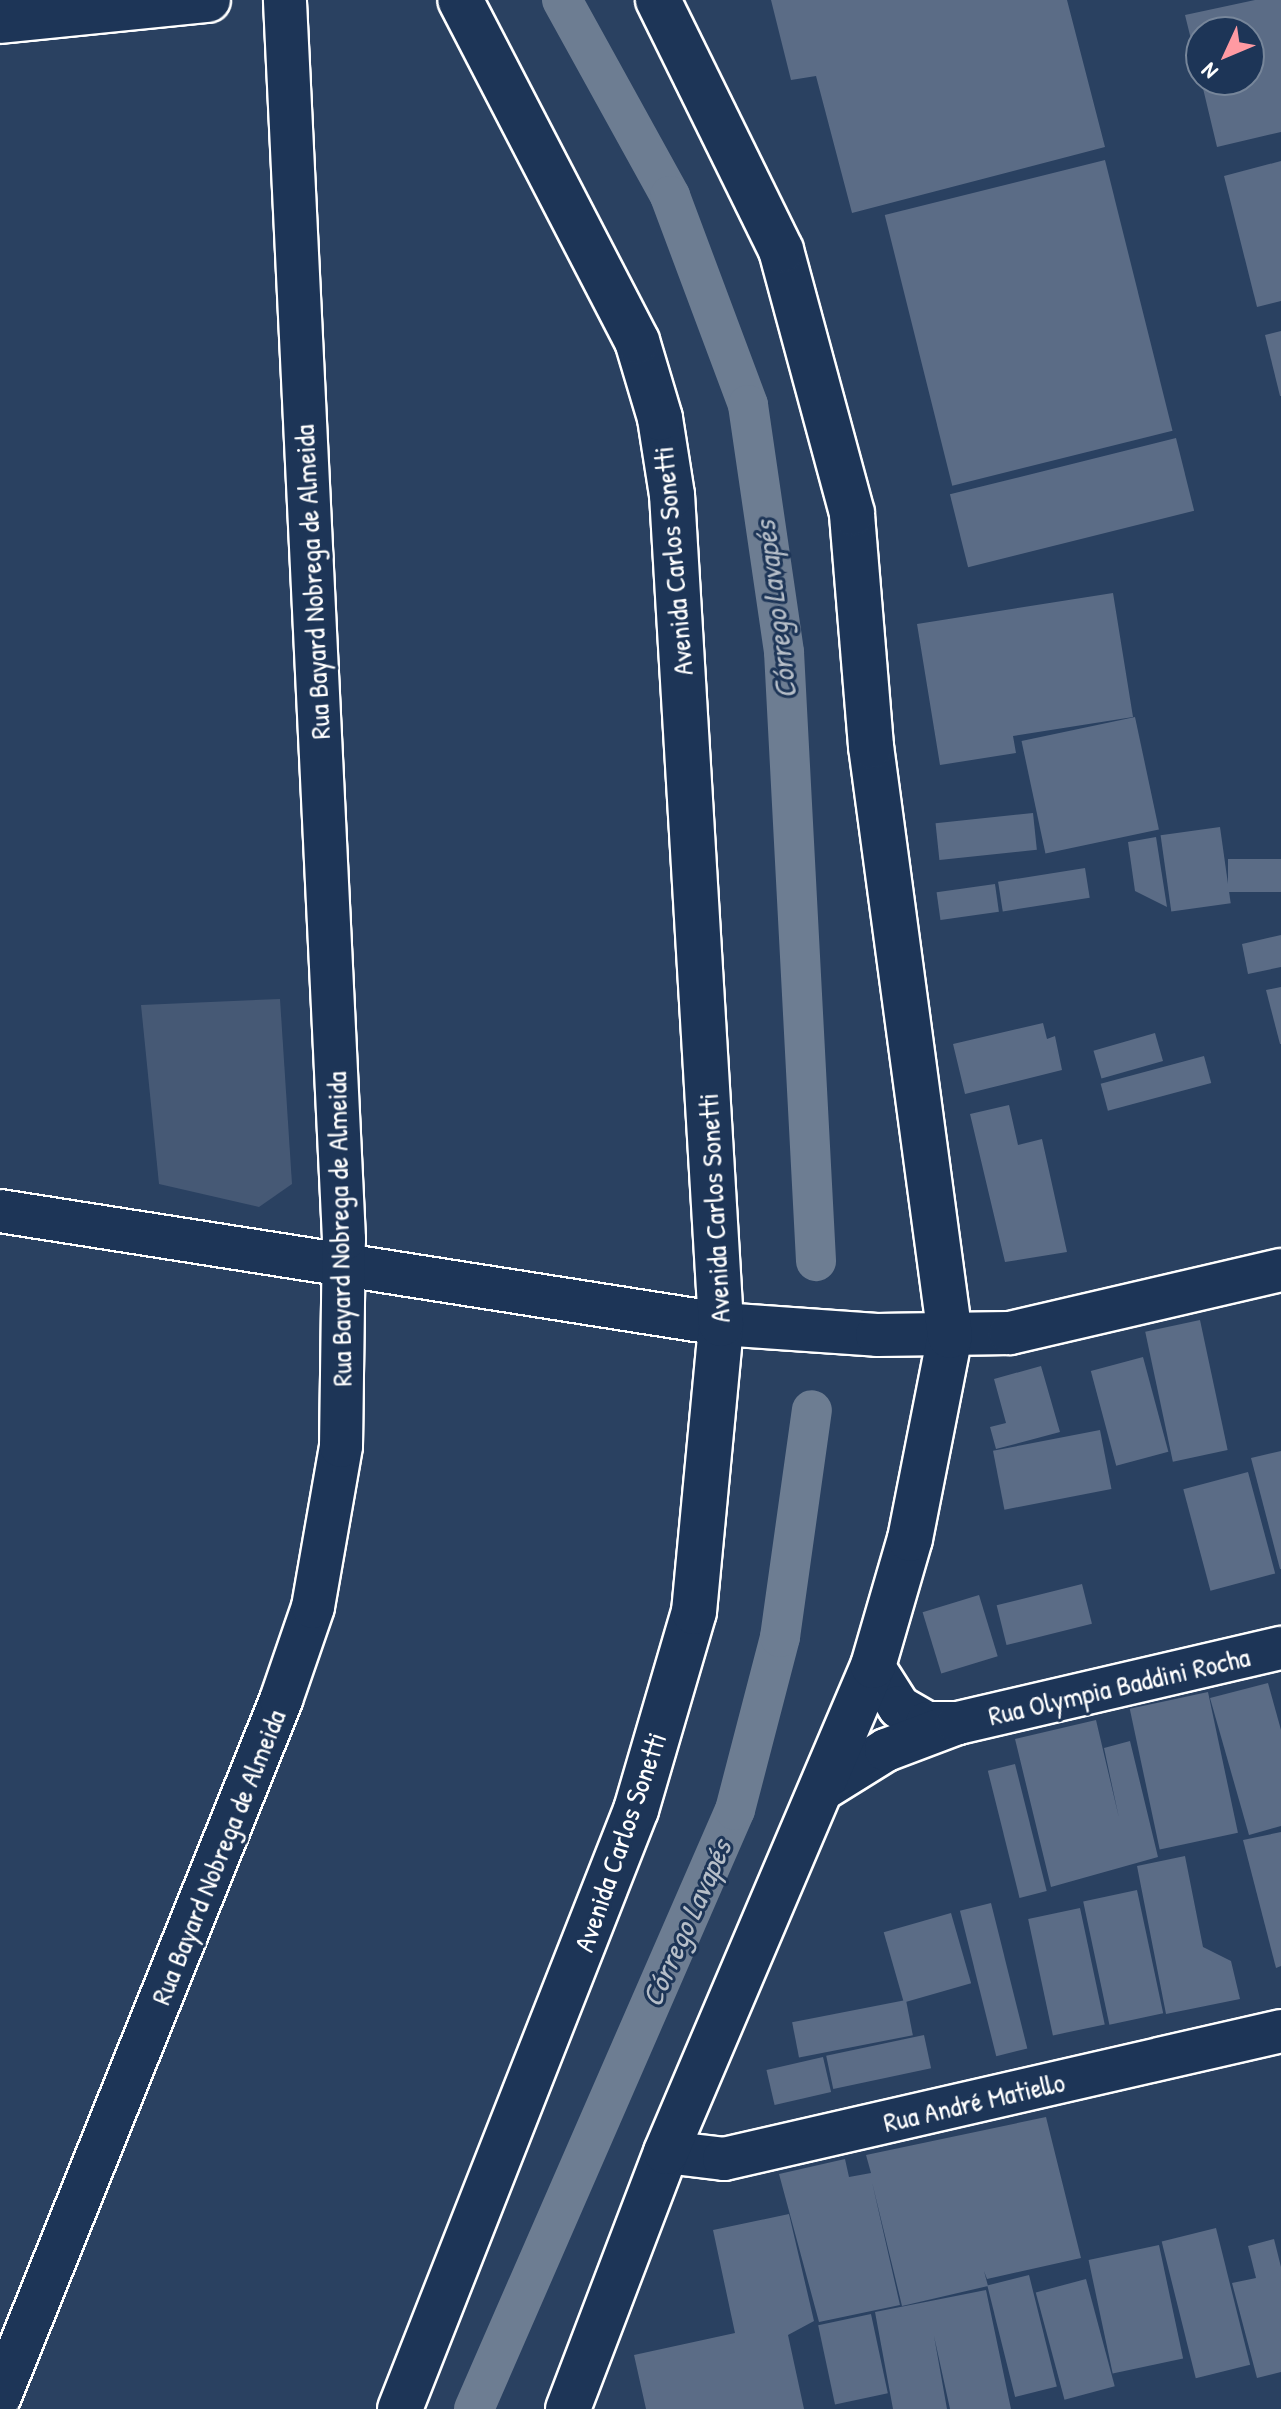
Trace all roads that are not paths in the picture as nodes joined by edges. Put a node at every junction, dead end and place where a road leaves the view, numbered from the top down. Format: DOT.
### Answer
graph roads {
  1 [pos="208,0"];
  2 [pos="285,0"];
  3 [pos="460,0"];
  4 [pos="664,7"];
  5 [pos="0,21"];
  6 [pos="0,1211"];
  7 [pos="1281,1270"];
  8 [pos="345,1271"];
  9 [pos="737,1326"];
  10 [pos="950,1336"];
  11 [pos="1281,1648"];
  12 [pos="873,1666"];
  13 [pos="958,1723"];
  14 [pos="825,1788"];
  15 [pos="1281,2031"];
  16 [pos="666,2152"];
  17 [pos="0,2396"];
  18 [pos="400,2409"];
  19 [pos="568,2409"];
  1 -- 5 [label="street"];
  2 -- 8 [label="street, Rua Bayard Nobrega de Almeida"];
  3 -- 9 [label="street, Avenida Carlos Sonetti"];
  4 -- 10 [label="street"];
  6 -- 8 [label="street"];
  7 -- 10 [label="street"];
  8 -- 9 [label="street"];
  8 -- 17 [label="street, Rua Bayard Nobrega de Almeida"];
  9 -- 10 [label="street"];
  9 -- 18 [label="street, Avenida Carlos Sonetti"];
  10 -- 12 [label="street"];
  11 -- 13 [label="street, Rua Olympia Baddini Rocha"];
  12 -- 13 [label="street, Rua Olympia Baddini Rocha"];
  12 -- 14 [label="street"];
  13 -- 14 [label="street, Rua Olympia Baddini Rocha"];
  14 -- 16 [label="street"];
  15 -- 16 [label="street, Rua André Matiello"];
  16 -- 19 [label="street"];
}
